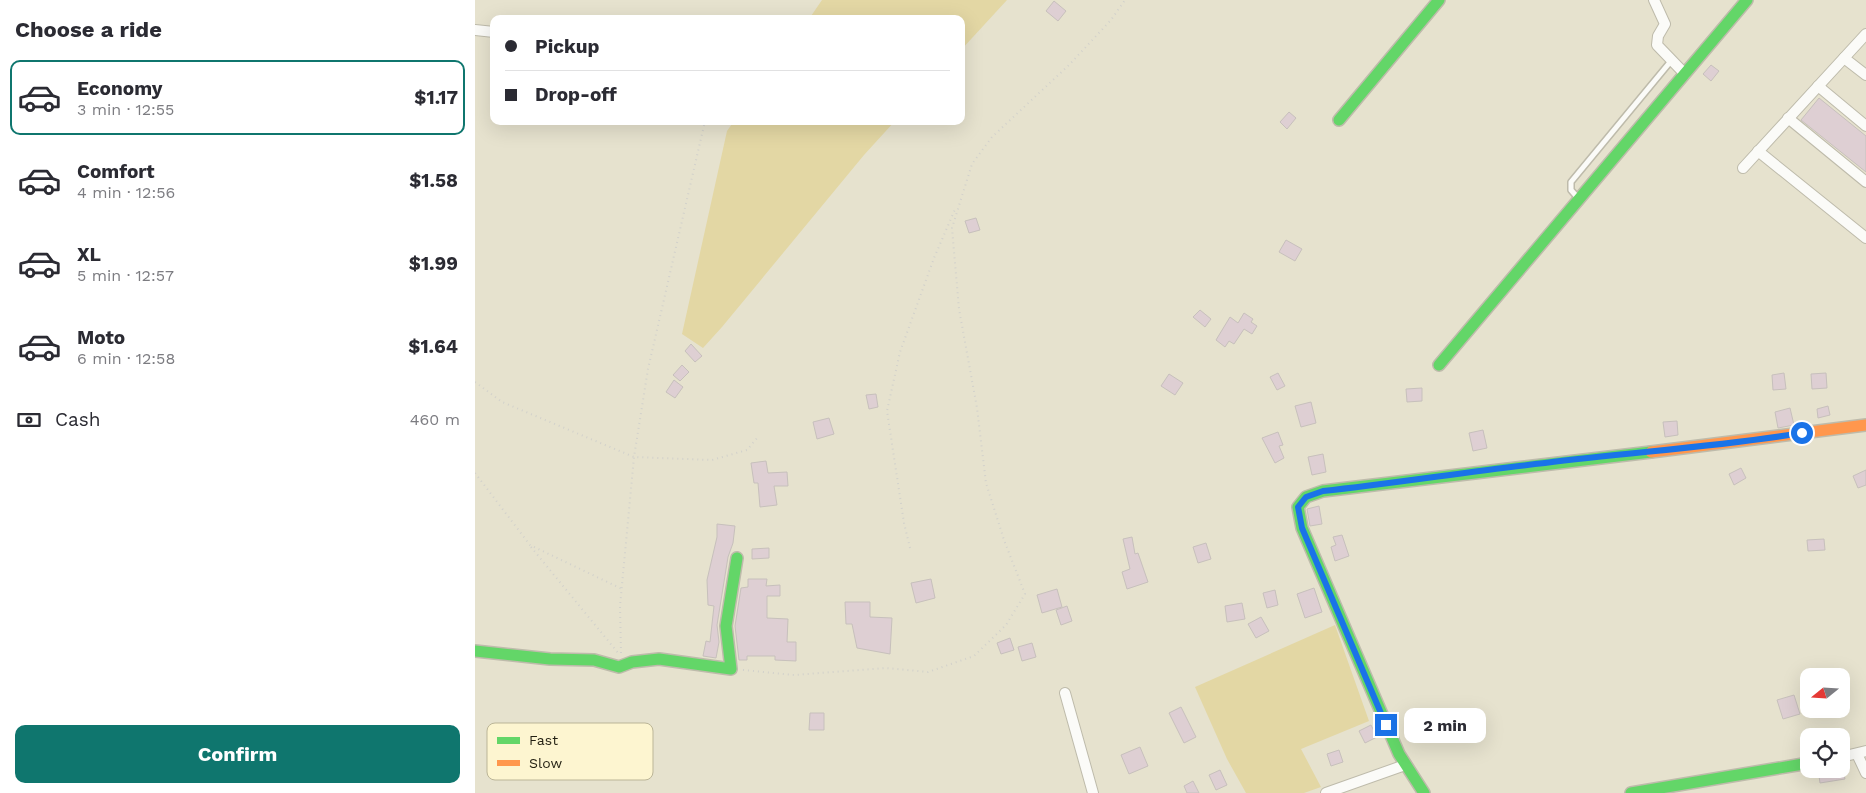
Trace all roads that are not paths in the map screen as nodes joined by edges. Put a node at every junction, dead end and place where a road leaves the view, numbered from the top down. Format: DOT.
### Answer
graph roads {
  1 [pos="1439,0"];
  2 [pos="1654,0"];
  3 [pos="1747,0"];
  4 [pos="475,30"];
  5 [pos="490,32"];
  6 [pos="1866,34"];
  7 [pos="1844,58"];
  8 [pos="1671,61"];
  9 [pos="1685,74"];
  10 [pos="1866,75"];
  11 [pos="1818,86"];
  12 [pos="1788,118"];
  13 [pos="1339,120"];
  14 [pos="1866,126"];
  15 [pos="1758,151"];
  16 [pos="1743,168"];
  17 [pos="1866,182"];
  18 [pos="1580,200"];
  19 [pos="1866,238"];
  20 [pos="1439,365"];
  21 [pos="1866,424"];
  22 [pos="737,558"];
  23 [pos="475,651"];
  24 [pos="1065,693"];
  25 [pos="1862,752"];
  26 [pos="1405,765"];
  27 [pos="1800,765"];
  28 [pos="1866,773"];
  29 [pos="1672,789"];
  30 [pos="1093,793"];
  31 [pos="1327,793"];
  32 [pos="1424,793"];
  33 [pos="1631,793"];
  1 -- 13 [label="street"];
  2 -- 8 [label="street"];
  3 -- 9 [label="street"];
  4 -- 5 [label="street"];
  6 -- 7 [label="street"];
  7 -- 10 [label="street"];
  7 -- 11 [label="street"];
  8 -- 9 [label="street"];
  8 -- 18 [label="lane"];
  9 -- 18 [label="street"];
  11 -- 12 [label="street"];
  11 -- 14 [label="street"];
  12 -- 15 [label="street"];
  12 -- 17 [label="street"];
  15 -- 16 [label="street"];
  15 -- 19 [label="street"];
  18 -- 20 [label="street"];
  21 -- 26 [label="street"];
  22 -- 23 [label="street"];
  24 -- 30 [label="street"];
  25 -- 28 [label="street"];
  26 -- 31 [label="street"];
  26 -- 32 [label="street"];
  27 -- 29 [label="street"];
  29 -- 33 [label="street"];
}
